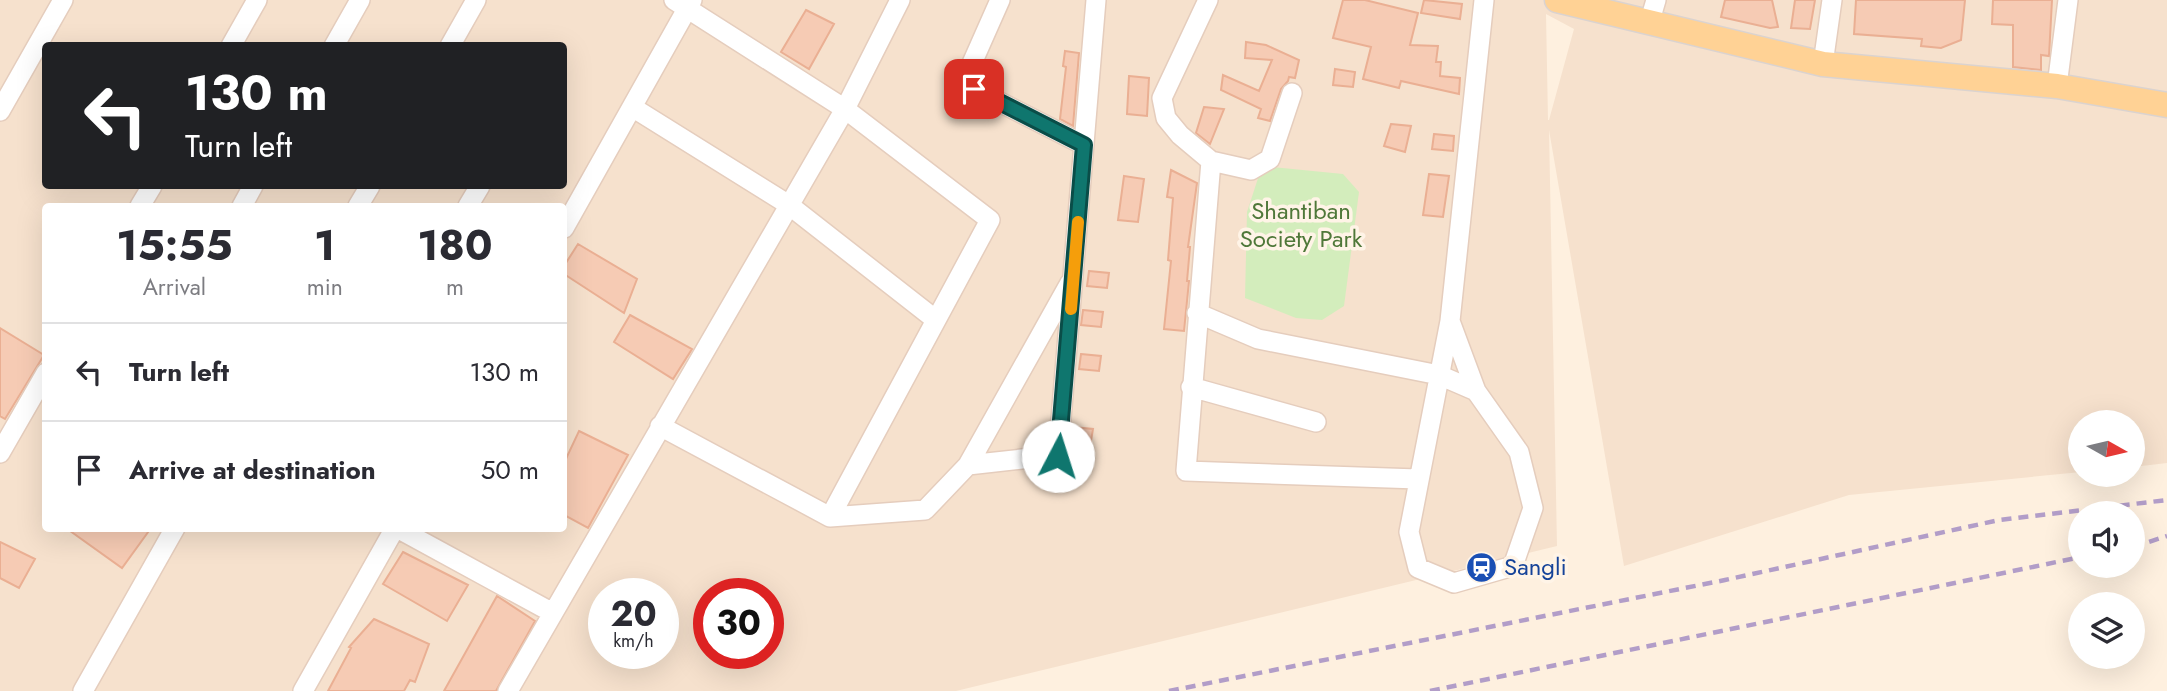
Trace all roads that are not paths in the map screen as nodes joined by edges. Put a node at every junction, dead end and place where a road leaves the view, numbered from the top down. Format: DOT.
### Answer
graph roads {
  1 [pos="63,0"];
  2 [pos="257,0"];
  3 [pos="360,0"];
  4 [pos="476,0"];
  5 [pos="900,0"];
  6 [pos="1000,0"];
  7 [pos="1096,0"];
  8 [pos="1208,0"];
  9 [pos="1484,0"];
  10 [pos="1557,0"];
  11 [pos="1656,0"];
  12 [pos="1832,0"];
  13 [pos="2068,0"];
  14 [pos="684,3"];
  15 [pos="1649,24"];
  16 [pos="233,42"];
  17 [pos="336,42"];
  18 [pos="452,42"];
  19 [pos="1823,64"];
  20 [pos="2057,86"];
  21 [pos="1292,93"];
  22 [pos="2167,105"];
  23 [pos="632,107"];
  24 [pos="845,109"];
  25 [pos="0,111"];
  26 [pos="1084,145"];
  27 [pos="1211,161"];
  28 [pos="789,205"];
  29 [pos="567,223"];
  30 [pos="1074,276"];
  31 [pos="1197,313"];
  32 [pos="936,320"];
  33 [pos="1450,321"];
  34 [pos="1439,375"];
  35 [pos="42,380"];
  36 [pos="1191,387"];
  37 [pos="1476,391"];
  38 [pos="1316,422"];
  39 [pos="660,426"];
  40 [pos="0,453"];
  41 [pos="968,465"];
  42 [pos="1418,479"];
  43 [pos="830,517"];
  44 [pos="173,532"];
  45 [pos="394,532"];
  46 [pos="403,532"];
  47 [pos="553,612"];
  48 [pos="83,691"];
  49 [pos="303,691"];
  50 [pos="508,691"];
  1 -- 25 [label="street"];
  2 -- 16 [label="street"];
  3 -- 17 [label="street"];
  4 -- 18 [label="street"];
  5 -- 24 [label="street"];
  6 -- 26 [label="street"];
  7 -- 26 [label="street"];
  8 -- 27 [label="street"];
  9 -- 33 [label="street"];
  10 -- 15 [label="main road"];
  11 -- 15 [label="street"];
  12 -- 19 [label="street"];
  13 -- 20 [label="street"];
  14 -- 23 [label="street"];
  14 -- 24 [label="street"];
  15 -- 19 [label="main road"];
  19 -- 20 [label="main road"];
  20 -- 22 [label="main road"];
  21 -- 27 [label="street"];
  23 -- 28 [label="street"];
  23 -- 29 [label="street"];
  24 -- 28 [label="street"];
  24 -- 32 [label="street"];
  26 -- 30 [label="street"];
  27 -- 31 [label="street"];
  28 -- 32 [label="street"];
  28 -- 39 [label="street"];
  30 -- 41 [label="street"];
  30 -- 41 [label="street"];
  31 -- 34 [label="street"];
  31 -- 36 [label="street"];
  32 -- 43 [label="street"];
  33 -- 34 [label="street"];
  33 -- 37 [label="street"];
  34 -- 37 [label="street"];
  34 -- 42 [label="street"];
  35 -- 40 [label="street"];
  36 -- 38 [label="street"];
  36 -- 42 [label="street"];
  37 -- 42 [label="street"];
  39 -- 43 [label="street"];
  39 -- 47 [label="street"];
  41 -- 43 [label="street"];
  44 -- 48 [label="street"];
  45 -- 49 [label="street"];
  46 -- 47 [label="street"];
  47 -- 50 [label="street"];
}
